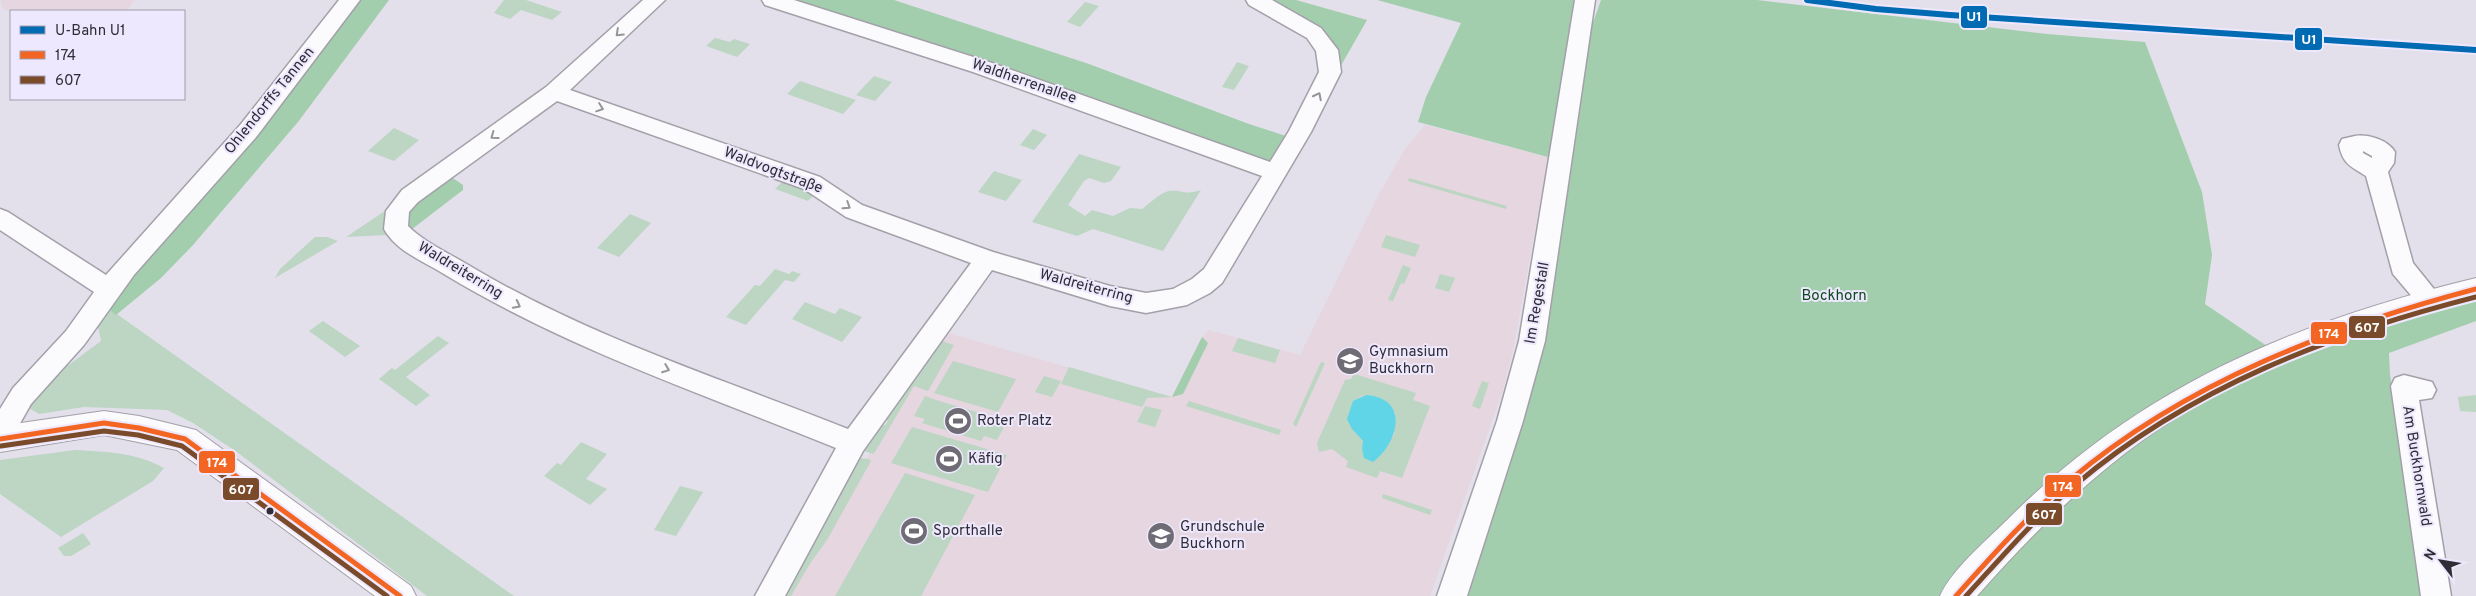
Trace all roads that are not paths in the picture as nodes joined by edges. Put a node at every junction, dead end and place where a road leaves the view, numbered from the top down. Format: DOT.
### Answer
graph roads {
  1 [pos="350,0"];
  2 [pos="655,0"];
  3 [pos="772,0"];
  4 [pos="1256,0"];
  5 [pos="1585,0"];
  6 [pos="554,92"];
  7 [pos="2376,171"];
  8 [pos="1275,172"];
  9 [pos="0,218"];
  10 [pos="987,259"];
  11 [pos="109,289"];
  12 [pos="2476,289"];
  13 [pos="2429,299"];
  14 [pos="2423,390"];
  15 [pos="0,433"];
  16 [pos="0,439"];
  17 [pos="853,443"];
  18 [pos="400,596"];
  19 [pos="770,596"];
  20 [pos="1452,596"];
  21 [pos="1956,596"];
  22 [pos="2436,596"];
  1 -- 11 [label="street, Ohlendorffs Tannen"];
  2 -- 6 [label="street, Waldreiterring, one-way"];
  3 -- 8 [label="street, Waldherrenallee"];
  8 -- 4 [label="street, Waldreiterring, one-way"];
  5 -- 20 [label="street, Im Regestall"];
  6 -- 10 [label="street, Waldvogtstraße, one-way"];
  6 -- 17 [label="street, Waldreiterring, one-way"];
  7 -- 13 [label="street"];
  8 -- 10 [label="street, Waldreiterring"];
  9 -- 11 [label="street"];
  10 -- 17 [label="street"];
  11 -- 15 [label="street, Ohlendorffs Tannen"];
  12 -- 13 [label="main road"];
  13 -- 21 [label="main road"];
  14 -- 22 [label="street, Am Buckhornwald"];
  16 -- 18 [label="main road"];
  17 -- 19 [label="street"];
}
